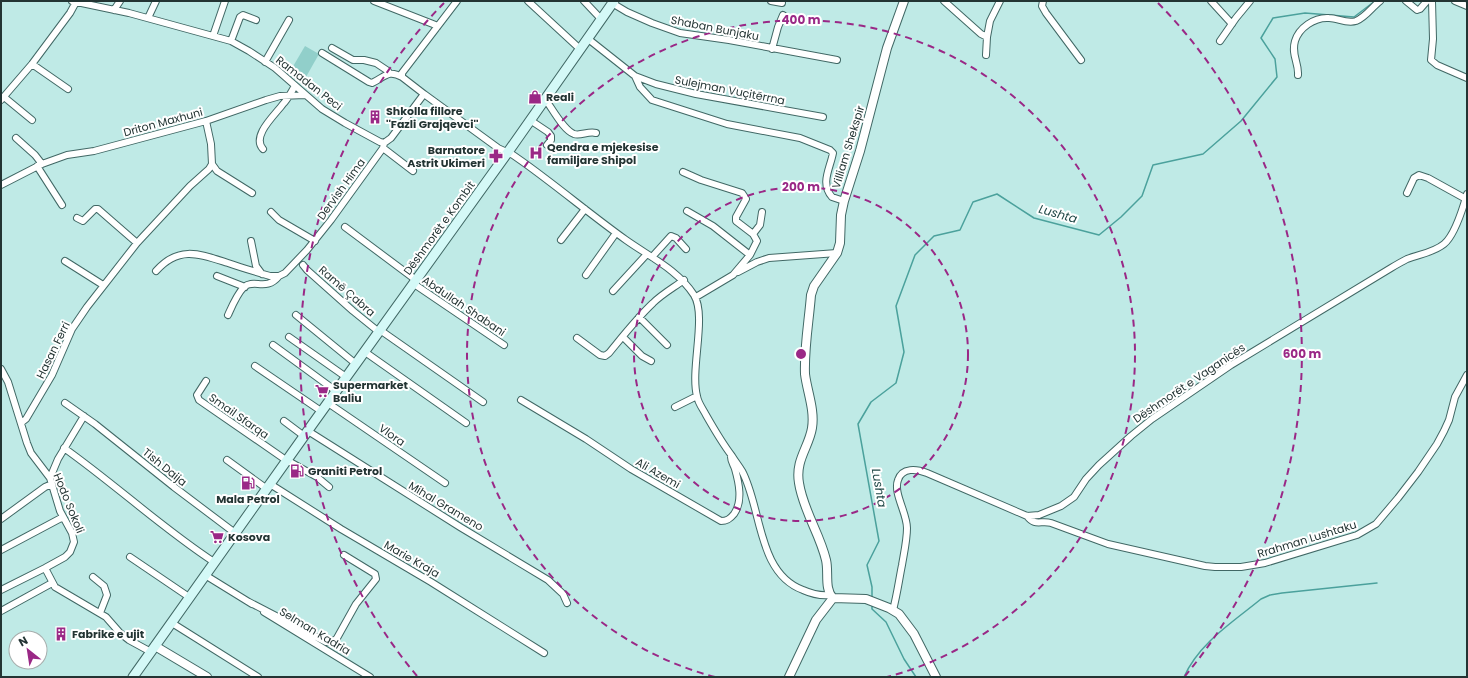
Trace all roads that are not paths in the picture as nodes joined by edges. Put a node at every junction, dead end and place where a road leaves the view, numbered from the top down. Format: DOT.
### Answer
graph roads {
  1 [pos="74,1"];
  2 [pos="120,1"];
  3 [pos="156,1"];
  4 [pos="225,1"];
  5 [pos="374,1"];
  6 [pos="456,1"];
  7 [pos="528,1"];
  8 [pos="584,1"];
  9 [pos="771,1"];
  10 [pos="904,1"];
  11 [pos="944,1"];
  12 [pos="1000,1"];
  13 [pos="1043,1"];
  14 [pos="1211,1"];
  15 [pos="1250,1"];
  16 [pos="1380,1"];
  17 [pos="1406,1"];
  18 [pos="1427,1"];
  19 [pos="1432,1"];
  20 [pos="1455,1"];
  21 [pos="613,2"];
  22 [pos="782,3"];
  23 [pos="1467,6"];
  24 [pos="114,10"];
  25 [pos="783,15"];
  26 [pos="148,18"];
  27 [pos="601,19"];
  28 [pos="256,20"];
  29 [pos="289,20"];
  30 [pos="1232,24"];
  31 [pos="438,26"];
  32 [pos="213,36"];
  33 [pos="987,37"];
  34 [pos="588,38"];
  35 [pos="231,41"];
  36 [pos="1220,41"];
  37 [pos="332,48"];
  38 [pos="580,49"];
  39 [pos="772,49"];
  40 [pos="322,53"];
  41 [pos="986,55"];
  42 [pos="837,60"];
  43 [pos="1081,60"];
  44 [pos="265,62"];
  45 [pos="32,64"];
  46 [pos="389,73"];
  47 [pos="1298,75"];
  48 [pos="635,76"];
  49 [pos="402,77"];
  50 [pos="1467,78"];
  51 [pos="295,86"];
  52 [pos="68,89"];
  53 [pos="424,94"];
  54 [pos="289,95"];
  55 [pos="305,95"];
  56 [pos="2,98"];
  57 [pos="545,99"];
  58 [pos="823,117"];
  59 [pos="32,120"];
  60 [pos="530,120"];
  61 [pos="206,121"];
  62 [pos="596,133"];
  63 [pos="16,138"];
  64 [pos="547,145"];
  65 [pos="383,146"];
  66 [pos="263,149"];
  67 [pos="508,152"];
  68 [pos="212,164"];
  69 [pos="39,165"];
  70 [pos="413,171"];
  71 [pos="683,172"];
  72 [pos="1,185"];
  73 [pos="252,193"];
  74 [pos="1407,194"];
  75 [pos="1466,196"];
  76 [pos="844,201"];
  77 [pos="62,205"];
  78 [pos="584,209"];
  79 [pos="687,211"];
  80 [pos="271,212"];
  81 [pos="762,212"];
  82 [pos="77,218"];
  83 [pos="345,228"];
  84 [pos="616,233"];
  85 [pos="753,234"];
  86 [pos="561,240"];
  87 [pos="251,241"];
  88 [pos="315,241"];
  89 [pos="137,244"];
  90 [pos="686,249"];
  91 [pos="837,253"];
  92 [pos="650,255"];
  93 [pos="750,255"];
  94 [pos="65,261"];
  95 [pos="303,265"];
  96 [pos="156,271"];
  97 [pos="736,272"];
  98 [pos="262,274"];
  99 [pos="586,275"];
  100 [pos="217,276"];
  101 [pos="279,276"];
  102 [pos="684,280"];
  103 [pos="415,282"];
  104 [pos="103,286"];
  105 [pos="245,287"];
  106 [pos="613,291"];
  107 [pos="696,297"];
  108 [pos="228,314"];
  109 [pos="296,315"];
  110 [pos="639,317"];
  111 [pos="380,331"];
  112 [pos="289,337"];
  113 [pos="622,337"];
  114 [pos="577,338"];
  115 [pos="273,345"];
  116 [pos="504,345"];
  117 [pos="668,345"];
  118 [pos="365,352"];
  119 [pos="651,361"];
  120 [pos="356,364"];
  121 [pos="255,366"];
  122 [pos="1,369"];
  123 [pos="1467,375"];
  124 [pos="346,377"];
  125 [pos="206,381"];
  126 [pos="336,390"];
  127 [pos="696,396"];
  128 [pos="521,400"];
  129 [pos="483,402"];
  130 [pos="65,403"];
  131 [pos="328,403"];
  132 [pos="675,407"];
  133 [pos="321,411"];
  134 [pos="84,416"];
  135 [pos="284,421"];
  136 [pos="21,423"];
  137 [pos="466,423"];
  138 [pos="306,433"];
  139 [pos="64,448"];
  140 [pos="732,456"];
  141 [pos="226,460"];
  142 [pos="287,461"];
  143 [pos="51,481"];
  144 [pos="445,483"];
  145 [pos="269,486"];
  146 [pos="329,487"];
  147 [pos="1027,516"];
  148 [pos="63,517"];
  149 [pos="1,519"];
  150 [pos="235,533"];
  151 [pos="1,550"];
  152 [pos="344,555"];
  153 [pos="130,557"];
  154 [pos="214,562"];
  155 [pos="45,568"];
  156 [pos="205,575"];
  157 [pos="93,577"];
  158 [pos="52,583"];
  159 [pos="1,590"];
  160 [pos="831,596"];
  161 [pos="189,597"];
  162 [pos="249,602"];
  163 [pos="568,603"];
  164 [pos="1,611"];
  165 [pos="894,611"];
  166 [pos="100,613"];
  167 [pos="172,623"];
  168 [pos="153,649"];
  169 [pos="544,653"];
  170 [pos="133,677"];
  171 [pos="206,677"];
  172 [pos="258,677"];
  173 [pos="370,677"];
  174 [pos="789,677"];
  175 [pos="936,677"];
  1 -- 24 [label="street, Ramadan Peci"];
  1 -- 45 [label="street"];
  2 -- 24 [label="street"];
  3 -- 26 [label="street"];
  4 -- 32 [label="street"];
  5 -- 31 [label="street"];
  6 -- 31 [label="street"];
  7 -- 38 [label="street"];
  8 -- 27 [label="street"];
  9 -- 22 [label="street"];
  10 -- 76 [label="street, Villiam Shekspir"];
  11 -- 33 [label="street"];
  12 -- 33 [label="street"];
  13 -- 43 [label="street"];
  14 -- 30 [label="street"];
  15 -- 30 [label="street"];
  16 -- 47 [label="street"];
  17 -- 18 [label="street"];
  19 -- 50 [label="street"];
  20 -- 23 [label="street"];
  21 -- 27 [label="main road, Dëshmorët e Kombit"];
  21 -- 39 [label="street, Shaban Bunjaku"];
  24 -- 26 [label="street, Ramadan Peci"];
  25 -- 39 [label="street, Shaban Bunjaku"];
  26 -- 32 [label="street, Ramadan Peci"];
  27 -- 34 [label="main road, Dëshmorët e Kombit"];
  28 -- 35 [label="street"];
  29 -- 44 [label="street, Ramadan Peci"];
  30 -- 36 [label="street"];
  31 -- 49 [label="street"];
  32 -- 35 [label="street, Ramadan Peci"];
  33 -- 41 [label="street"];
  34 -- 38 [label="main road, Dëshmorët e Kombit"];
  34 -- 48 [label="street, Sulejman Vuçitërrna"];
  35 -- 44 [label="street, Ramadan Peci"];
  37 -- 46 [label="street"];
  38 -- 57 [label="main road, Dëshmorët e Kombit"];
  39 -- 42 [label="street, Shaban Bunjaku"];
  40 -- 46 [label="street"];
  44 -- 51 [label="street, Ramadan Peci"];
  45 -- 52 [label="street"];
  45 -- 56 [label="street"];
  46 -- 49 [label="street"];
  48 -- 58 [label="street, Sulejman Vuçitërrna"];
  48 -- 76 [label="street, Sulejman Vuçitërrna"];
  49 -- 53 [label="street"];
  51 -- 54 [label="street"];
  51 -- 55 [label="street, Ramadan Peci"];
  53 -- 65 [label="street"];
  53 -- 67 [label="street"];
  54 -- 55 [label="street, Driton Maxhuni"];
  54 -- 61 [label="street, Driton Maxhuni"];
  54 -- 66 [label="street"];
  55 -- 65 [label="street, Ramadan Peci"];
  56 -- 59 [label="street"];
  57 -- 60 [label="main road, Dëshmorët e Kombit"];
  57 -- 62 [label="street"];
  60 -- 64 [label="street"];
  60 -- 67 [label="main road, Dëshmorët e Kombit"];
  61 -- 68 [label="street"];
  61 -- 69 [label="street, Driton Maxhuni"];
  63 -- 69 [label="street"];
  65 -- 70 [label="street"];
  65 -- 88 [label="street, Dervish Hima"];
  67 -- 78 [label="street"];
  67 -- 103 [label="main road, Dëshmorët e Kombit"];
  68 -- 73 [label="street"];
  68 -- 89 [label="street, Hasan Ferri"];
  69 -- 72 [label="street, Driton Maxhuni"];
  69 -- 77 [label="street"];
  71 -- 85 [label="street"];
  74 -- 75 [label="street"];
  75 -- 147 [label="street, Dëshmorët e Vaganicës"];
  76 -- 91 [label="street, Villiam Shekspir"];
  78 -- 84 [label="street"];
  78 -- 86 [label="street"];
  79 -- 93 [label="street"];
  80 -- 88 [label="street"];
  81 -- 85 [label="street"];
  82 -- 89 [label="street"];
  83 -- 103 [label="street, Abdullah Shabani"];
  84 -- 92 [label="street"];
  84 -- 99 [label="street"];
  85 -- 93 [label="street"];
  87 -- 98 [label="street"];
  88 -- 101 [label="street, Dervish Hima"];
  89 -- 104 [label="street, Hasan Ferri"];
  90 -- 92 [label="street"];
  91 -- 97 [label="street"];
  91 -- 160 [label="street, Villiam Shekspir"];
  92 -- 102 [label="street"];
  92 -- 106 [label="street"];
  93 -- 97 [label="street"];
  94 -- 104 [label="street"];
  95 -- 111 [label="street, Ramë Çabra"];
  96 -- 98 [label="street"];
  97 -- 107 [label="street"];
  98 -- 101 [label="street"];
  100 -- 105 [label="street"];
  101 -- 105 [label="street, Dervish Hima"];
  102 -- 107 [label="street"];
  102 -- 110 [label="street"];
  103 -- 111 [label="main road, Dëshmorët e Kombit"];
  103 -- 116 [label="street, Abdullah Shabani"];
  104 -- 136 [label="street, Hasan Ferri"];
  105 -- 108 [label="street"];
  107 -- 127 [label="street"];
  109 -- 120 [label="street"];
  110 -- 113 [label="street"];
  110 -- 117 [label="street"];
  111 -- 118 [label="main road, Dëshmorët e Kombit"];
  111 -- 129 [label="street"];
  112 -- 124 [label="street"];
  113 -- 114 [label="street"];
  113 -- 119 [label="street"];
  115 -- 126 [label="street"];
  118 -- 120 [label="main road, Dëshmorët e Kombit"];
  118 -- 137 [label="street"];
  120 -- 124 [label="main road, Dëshmorët e Kombit"];
  121 -- 133 [label="street"];
  122 -- 136 [label="street, Hodo Sokoli"];
  123 -- 147 [label="street, Rrahman Lushtaku"];
  124 -- 126 [label="main road, Dëshmorët e Kombit"];
  125 -- 142 [label="street, Smail Sfarqa"];
  126 -- 131 [label="main road, Dëshmorët e Kombit"];
  127 -- 132 [label="street"];
  127 -- 140 [label="street"];
  128 -- 140 [label="street, Ali Azemi"];
  130 -- 134 [label="street, Tish Daija"];
  131 -- 133 [label="main road, Dëshmorët e Kombit"];
  131 -- 144 [label="street, Vlora"];
  133 -- 138 [label="main road, Dëshmorët e Kombit"];
  134 -- 139 [label="street"];
  134 -- 150 [label="street, Tish Daija"];
  135 -- 138 [label="street"];
  136 -- 143 [label="street, Hodo Sokoli"];
  138 -- 142 [label="main road, Dëshmorët e Kombit"];
  138 -- 163 [label="street, Mihal Grameno"];
  139 -- 143 [label="street"];
  139 -- 154 [label="street"];
  140 -- 160 [label="street"];
  141 -- 145 [label="street, Marie Kraja"];
  142 -- 145 [label="main road, Dëshmorët e Kombit"];
  142 -- 146 [label="street"];
  143 -- 148 [label="street, Hodo Sokoli"];
  143 -- 149 [label="street"];
  145 -- 150 [label="main road, Dëshmorët e Kombit"];
  145 -- 169 [label="street, Marie Kraja"];
  147 -- 165 [label="street"];
  148 -- 151 [label="street"];
  148 -- 155 [label="street, Hodo Sokoli"];
  150 -- 154 [label="main road, Dëshmorët e Kombit"];
  152 -- 162 [label="street, Selman Kadria"];
  153 -- 161 [label="street"];
  154 -- 156 [label="main road, Dëshmorët e Kombit"];
  155 -- 158 [label="street"];
  155 -- 159 [label="street, Hodo Sokoli"];
  156 -- 161 [label="main road, Dëshmorët e Kombit"];
  156 -- 162 [label="street, Selman Kadria"];
  157 -- 166 [label="street"];
  158 -- 164 [label="street"];
  158 -- 166 [label="street"];
  160 -- 165 [label="street"];
  160 -- 174 [label="street"];
  161 -- 167 [label="main road, Dëshmorët e Kombit"];
  162 -- 173 [label="street, Selman Kadria"];
  165 -- 175 [label="street"];
  166 -- 168 [label="street"];
  167 -- 168 [label="main road, Dëshmorët e Kombit"];
  167 -- 172 [label="street"];
  168 -- 170 [label="main road, Dëshmorët e Kombit"];
  168 -- 171 [label="street"];
}
